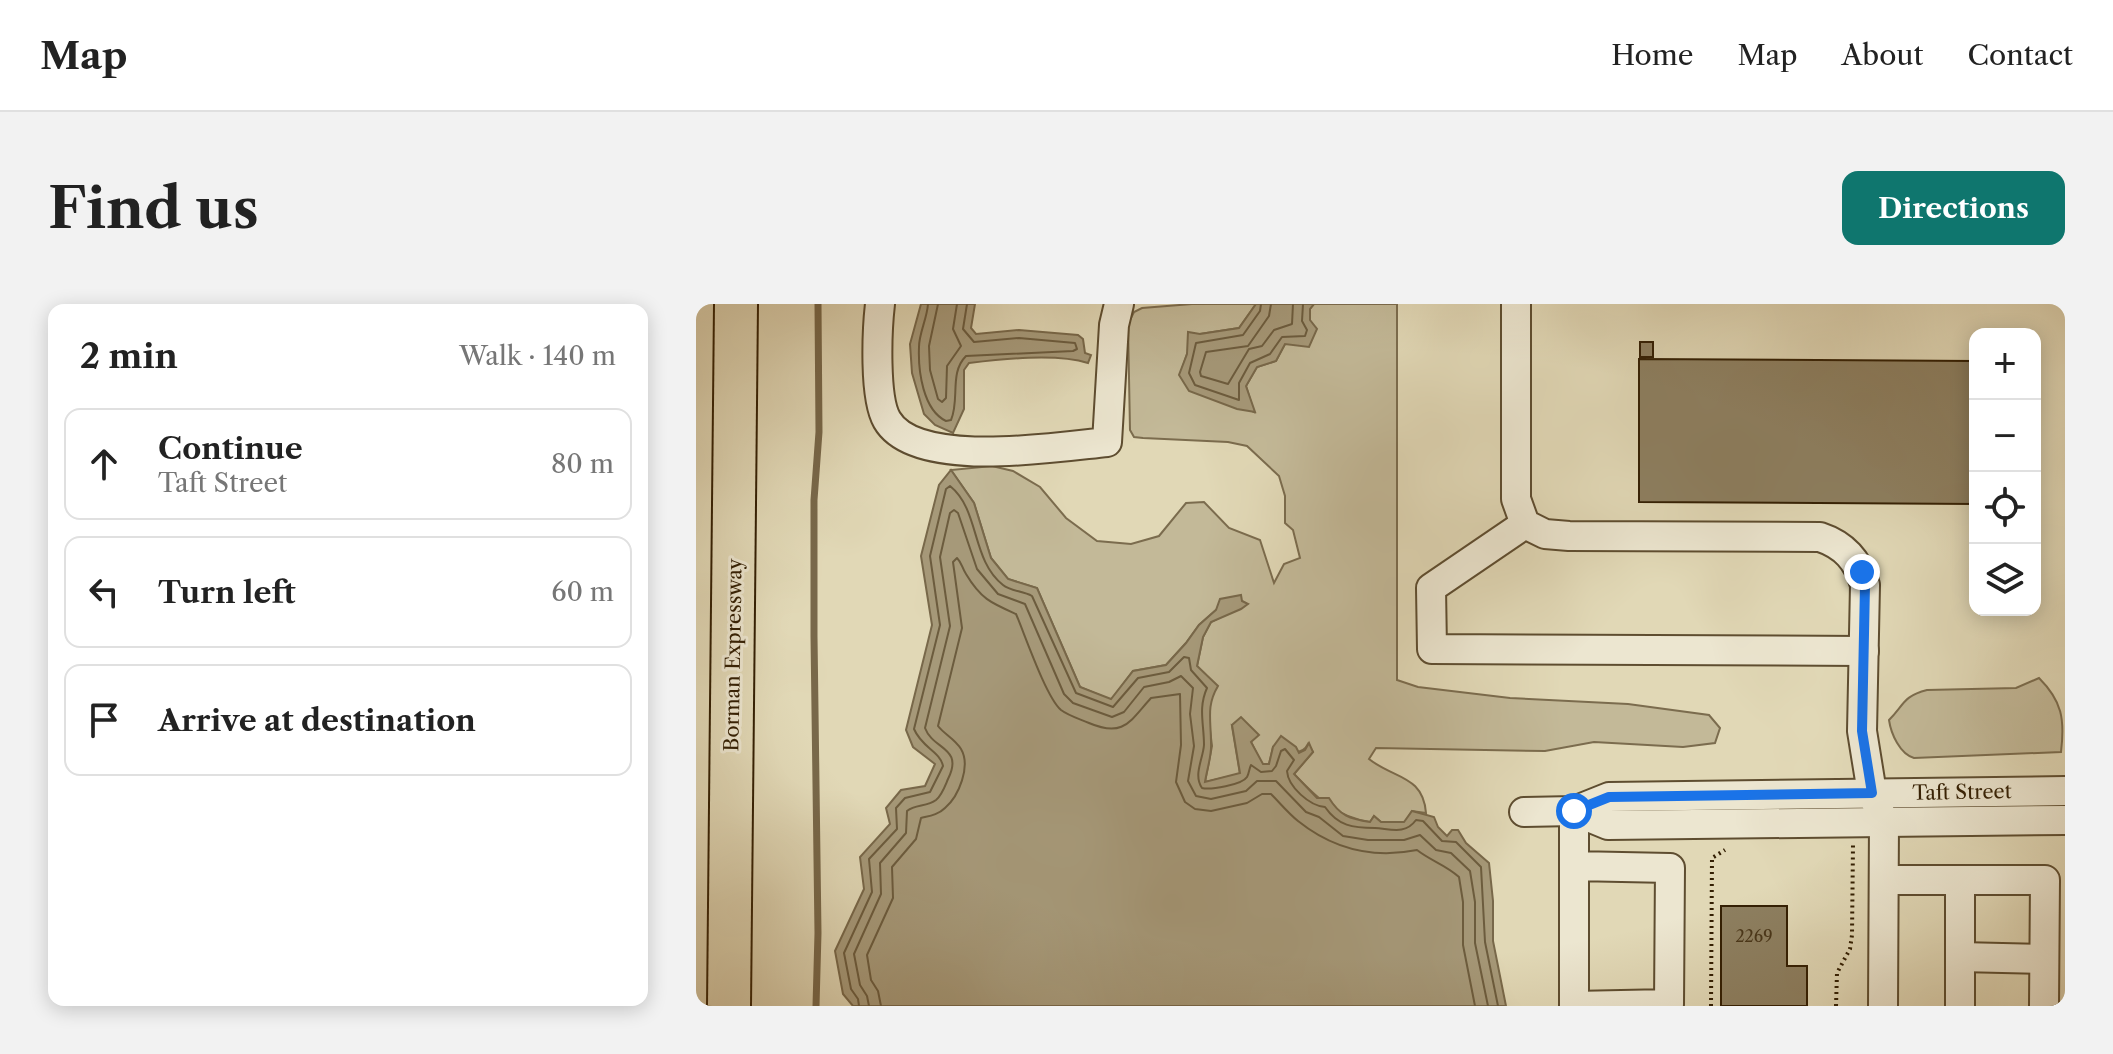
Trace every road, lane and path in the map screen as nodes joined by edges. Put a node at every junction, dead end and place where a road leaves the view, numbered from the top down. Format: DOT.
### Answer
graph roads {
  1 [pos="736,304"];
  2 [pos="880,304"];
  3 [pos="1119,304"];
  4 [pos="1516,304"];
  5 [pos="1525,524"];
  6 [pos="1864,651"];
  7 [pos="2065,791"];
  8 [pos="1872,793"];
  9 [pos="1574,811"];
  10 [pos="1524,812"];
  11 [pos="2065,820"];
  12 [pos="1884,831"];
  13 [pos="1732,844"];
  14 [pos="1574,866"];
  15 [pos="1884,880"];
  16 [pos="1960,880"];
  17 [pos="1960,957"];
  18 [pos="2044,959"];
  19 [pos="729,1006"];
  20 [pos="1711,1006"];
  21 [pos="1836,1006"];
  22 [pos="1883,1006"];
  23 [pos="1960,1006"];
  24 [pos="2044,1006"];
  1 -- 19 [label="highway, Borman Expressway"];
  2 -- 3 [label="street"];
  4 -- 5 [label="street"];
  5 -- 6 [label="street"];
  5 -- 6 [label="street"];
  6 -- 8 [label="street"];
  7 -- 8 [label="street, Taft Street"];
  8 -- 9 [label="street, Taft Street"];
  8 -- 12 [label="street"];
  9 -- 10 [label="street, Taft Street"];
  9 -- 12 [label="street, Taft Street"];
  9 -- 14 [label="street"];
  11 -- 12 [label="street, Taft Street"];
  12 -- 15 [label="street"];
  12 -- 21 [label="path"];
  13 -- 20 [label="path"];
  14 -- 14 [label="street"];
  15 -- 16 [label="street"];
  15 -- 22 [label="street"];
  16 -- 17 [label="street"];
  16 -- 18 [label="street"];
  17 -- 18 [label="street"];
  17 -- 23 [label="street"];
  18 -- 24 [label="street"];
}
